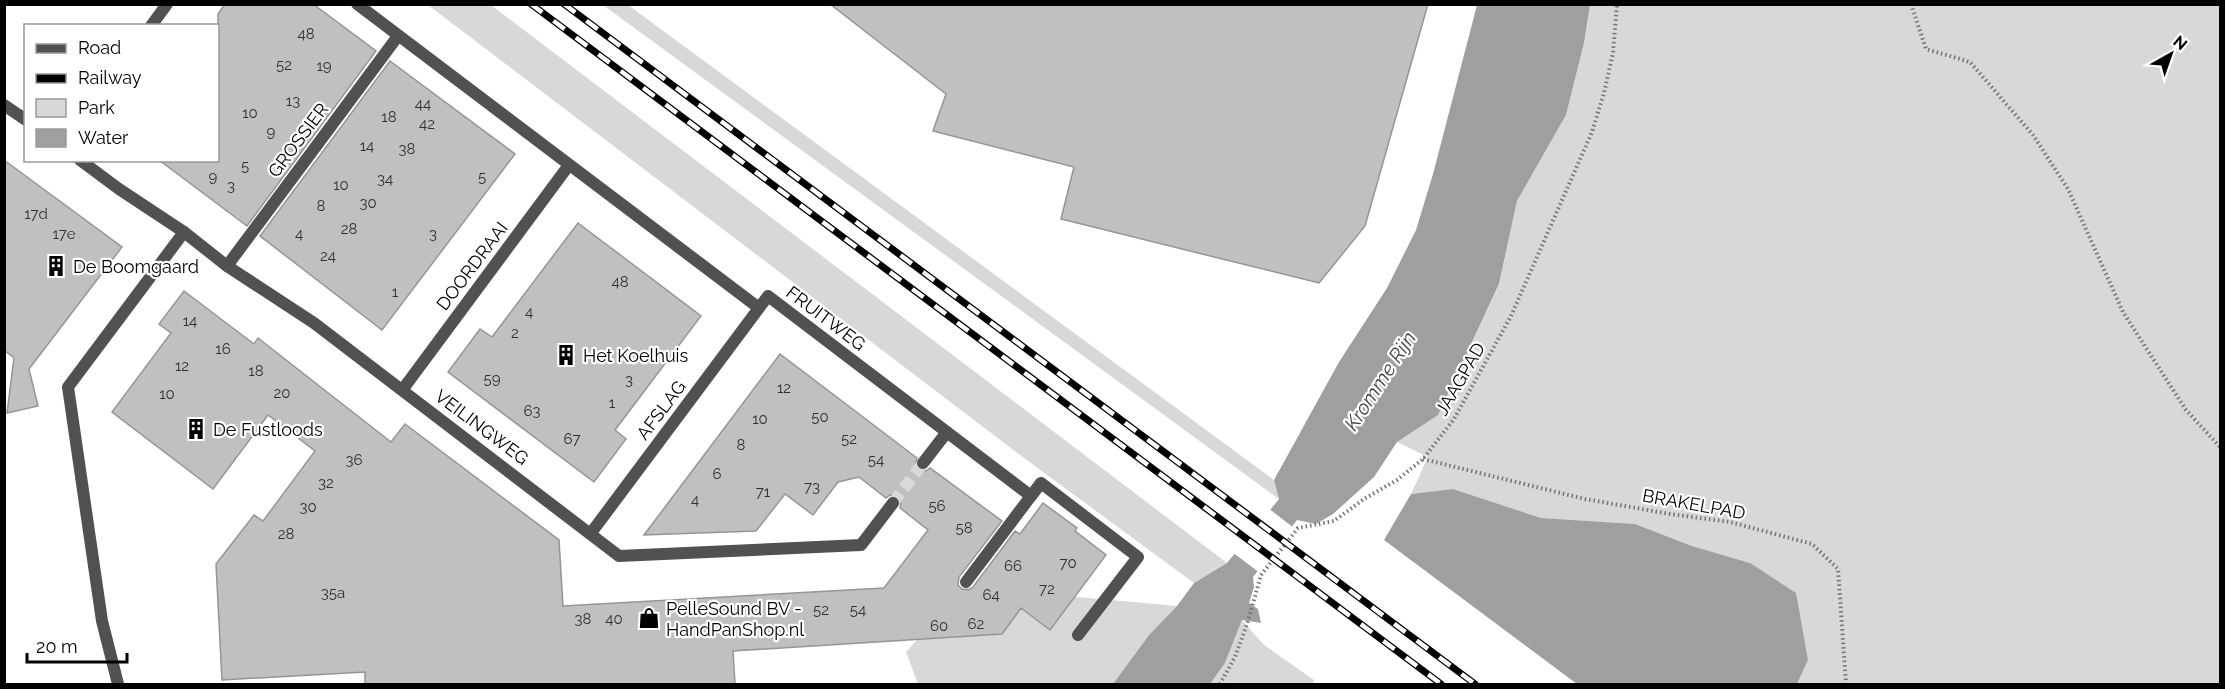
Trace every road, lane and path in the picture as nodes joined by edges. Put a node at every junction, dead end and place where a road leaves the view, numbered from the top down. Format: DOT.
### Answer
graph roads {
  1 [pos="167,4"];
  2 [pos="357,4"];
  3 [pos="1617,4"];
  4 [pos="1911,4"];
  5 [pos="153,24"];
  6 [pos="398,36"];
  7 [pos="4,105"];
  8 [pos="24,119"];
  9 [pos="83,162"];
  10 [pos="569,165"];
  11 [pos="184,232"];
  12 [pos="227,266"];
  13 [pos="759,308"];
  14 [pos="403,389"];
  15 [pos="947,432"];
  16 [pos="2220,447"];
  17 [pos="1423,459"];
  18 [pos="923,463"];
  19 [pos="1031,496"];
  20 [pos="893,503"];
  21 [pos="591,533"];
  22 [pos="966,582"];
  23 [pos="1078,635"];
  24 [pos="117,684"];
  25 [pos="1220,684"];
  26 [pos="1846,684"];
  1 -- 5 [label="street"];
  2 -- 6 [label="street, FRUITWEG"];
  3 -- 17 [label="path, JAAGPAD"];
  4 -- 16 [label="path"];
  6 -- 10 [label="street, FRUITWEG"];
  6 -- 12 [label="street, GROSSIER"];
  7 -- 8 [label="street"];
  9 -- 11 [label="street, VEILINGWEG"];
  10 -- 13 [label="street, FRUITWEG"];
  10 -- 14 [label="street, DOORDRAAI"];
  11 -- 12 [label="street, VEILINGWEG"];
  11 -- 24 [label="street"];
  12 -- 14 [label="street, VEILINGWEG"];
  13 -- 15 [label="street, FRUITWEG"];
  13 -- 21 [label="street, AFSLAG"];
  14 -- 21 [label="street, VEILINGWEG"];
  15 -- 18 [label="street"];
  15 -- 19 [label="street, FRUITWEG"];
  17 -- 25 [label="path, JAAGPAD"];
  17 -- 26 [label="path, BRAKELPAD"];
  19 -- 22 [label="street"];
  19 -- 23 [label="street"];
  20 -- 21 [label="street, VEILINGWEG"];
}
